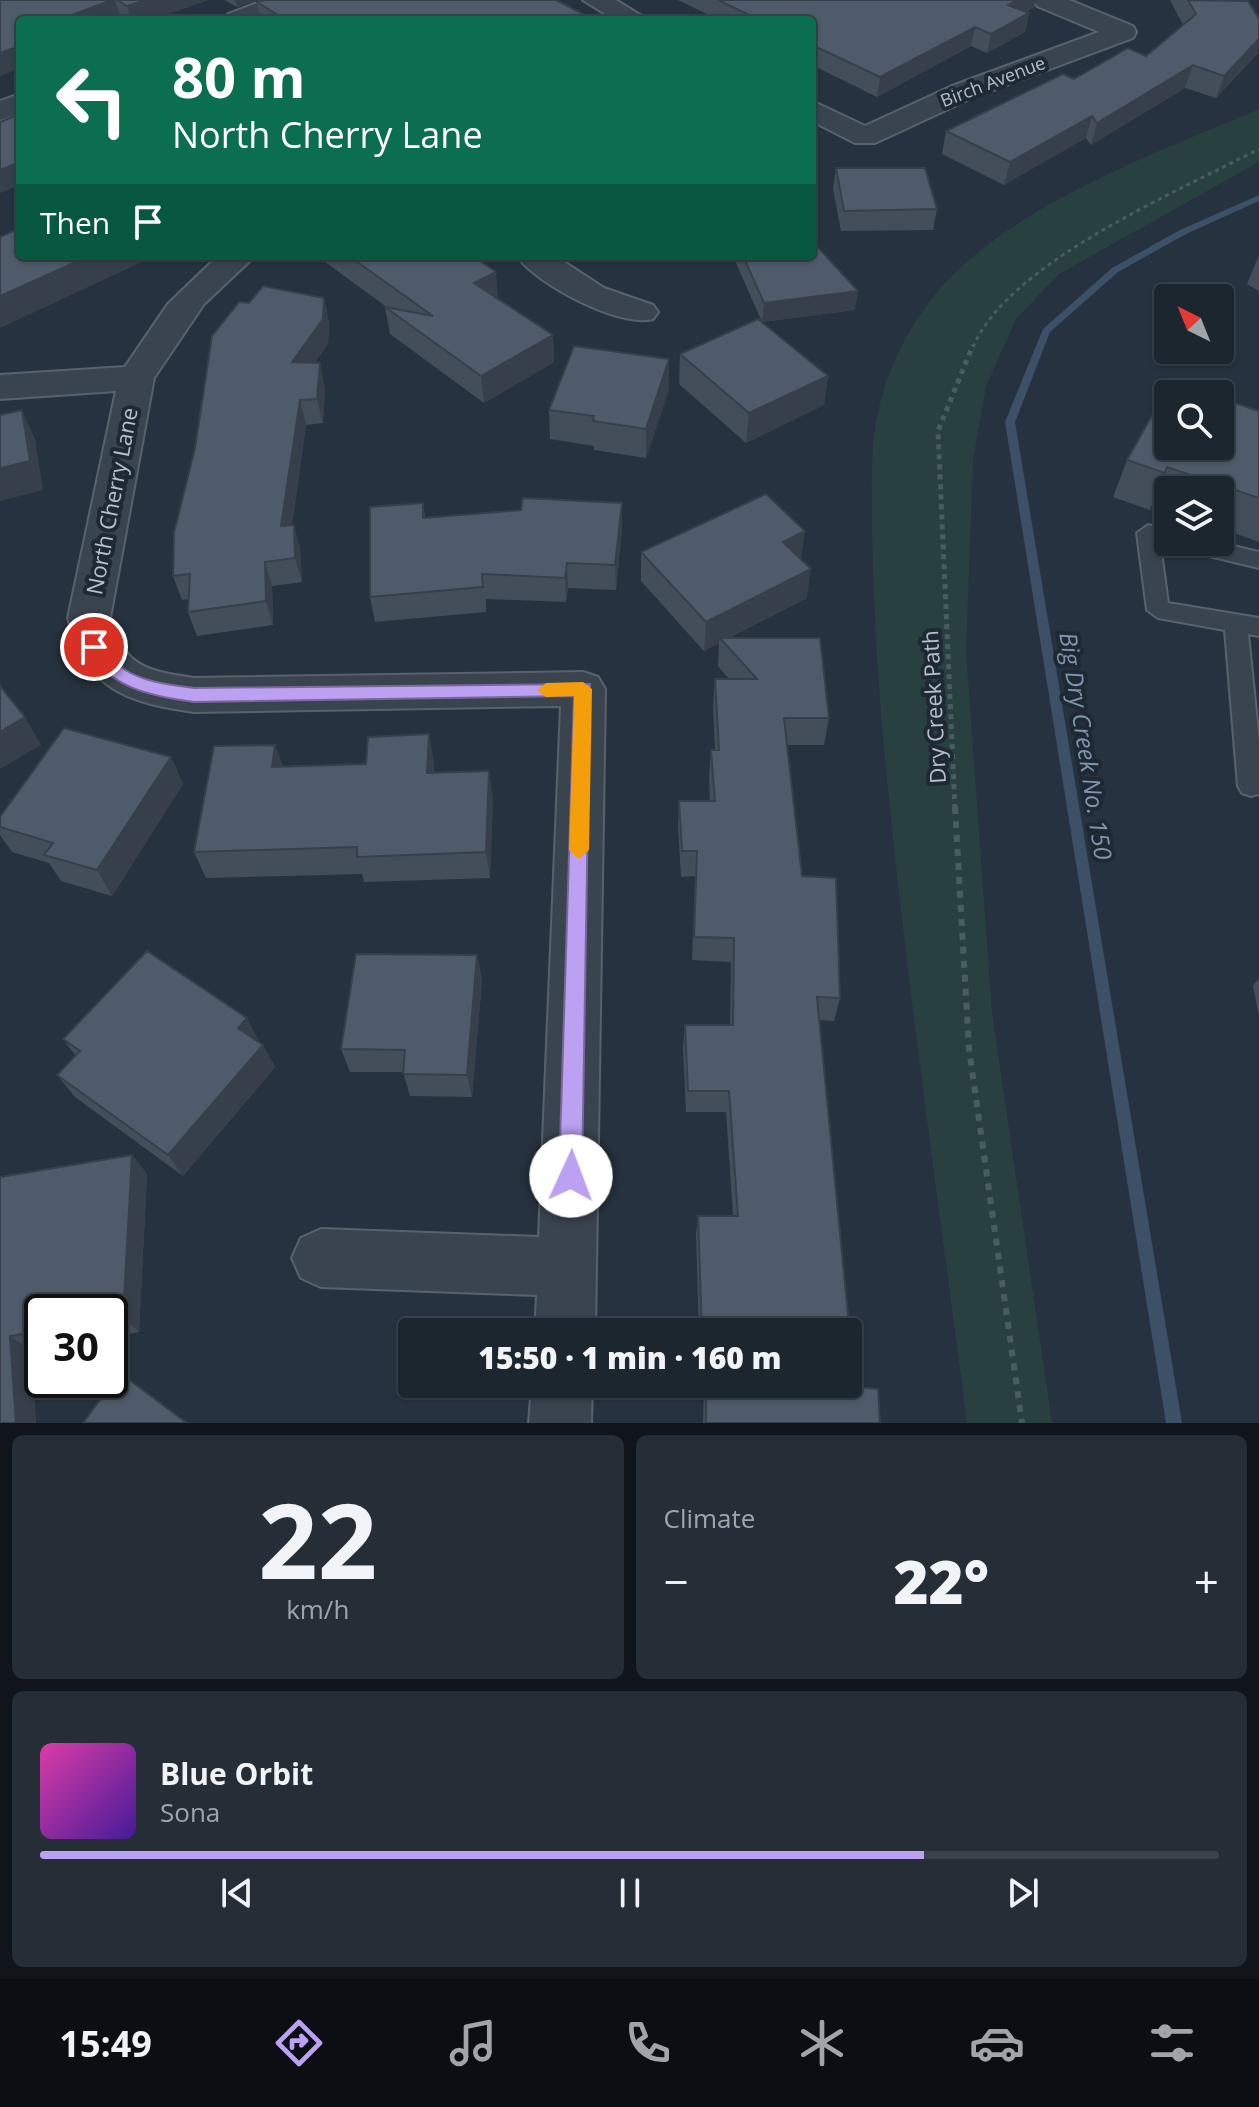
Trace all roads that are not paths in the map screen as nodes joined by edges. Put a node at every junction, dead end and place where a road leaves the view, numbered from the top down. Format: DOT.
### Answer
graph roads {
  1 [pos="289,0"];
  2 [pos="596,0"];
  3 [pos="1046,0"];
  4 [pos="247,16"];
  5 [pos="627,16"];
  6 [pos="816,112"];
  7 [pos="234,260"];
  8 [pos="539,260"];
  9 [pos="641,312"];
  10 [pos="136,378"];
  11 [pos="0,387"];
  12 [pos="1154,534"];
  13 [pos="1234,554"];
  14 [pos="1259,560"];
  15 [pos="1248,626"];
  16 [pos="1251,786"];
  17 [pos="321,1258"];
  18 [pos="568,1267"];
  19 [pos="566,1318"];
  20 [pos="561,1398"];
  21 [pos="560,1423"];
  1 -- 4 [label="street"];
  2 -- 5 [label="street"];
  3 -- 6 [label="street, Birch Avenue"];
  7 -- 10 [label="street"];
  8 -- 9 [label="street"];
  10 -- 11 [label="street"];
  10 -- 18 [label="street, North Cherry Lane"];
  12 -- 15 [label="lane"];
  13 -- 14 [label="lane"];
  15 -- 16 [label="lane"];
  17 -- 18 [label="street"];
  18 -- 19 [label="street"];
  20 -- 21 [label="street"];
}
